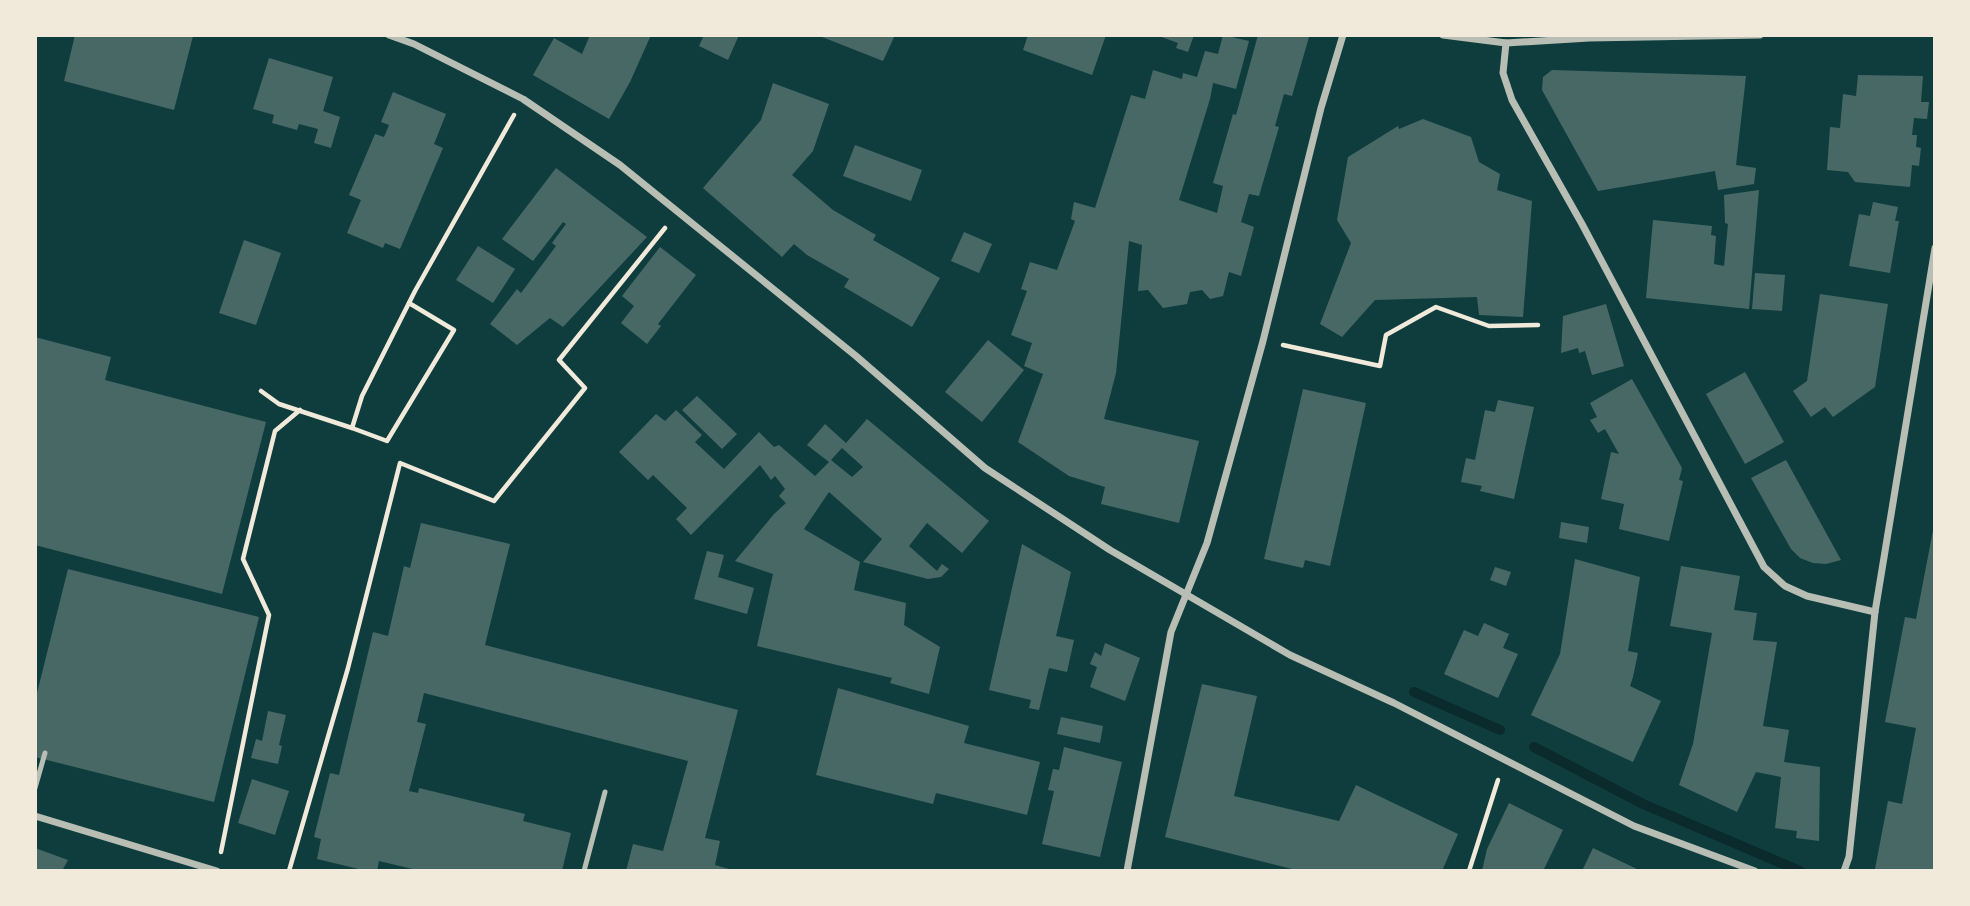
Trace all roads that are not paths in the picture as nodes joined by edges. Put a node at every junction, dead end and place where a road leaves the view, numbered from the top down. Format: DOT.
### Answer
graph roads {
  1 [pos="389,35"];
  2 [pos="1343,35"];
  3 [pos="1443,35"];
  4 [pos="1760,35"];
  5 [pos="1589,36"];
  6 [pos="1506,43"];
  7 [pos="1935,248"];
  8 [pos="1186,595"];
  9 [pos="1875,612"];
  10 [pos="46,753"];
  11 [pos="35,788"];
  12 [pos="605,792"];
  13 [pos="35,816"];
  14 [pos="217,871"];
  15 [pos="584,871"];
  16 [pos="1126,871"];
  17 [pos="1755,871"];
  18 [pos="1843,871"];
  1 -- 8 [label="street"];
  2 -- 8 [label="street"];
  3 -- 6 [label="street"];
  4 -- 5 [label="street"];
  5 -- 6 [label="street"];
  6 -- 9 [label="street"];
  7 -- 9 [label="street"];
  8 -- 16 [label="street"];
  8 -- 17 [label="street"];
  9 -- 18 [label="street"];
  10 -- 11 [label="lane"];
  12 -- 15 [label="lane"];
  13 -- 14 [label="street"];
}
